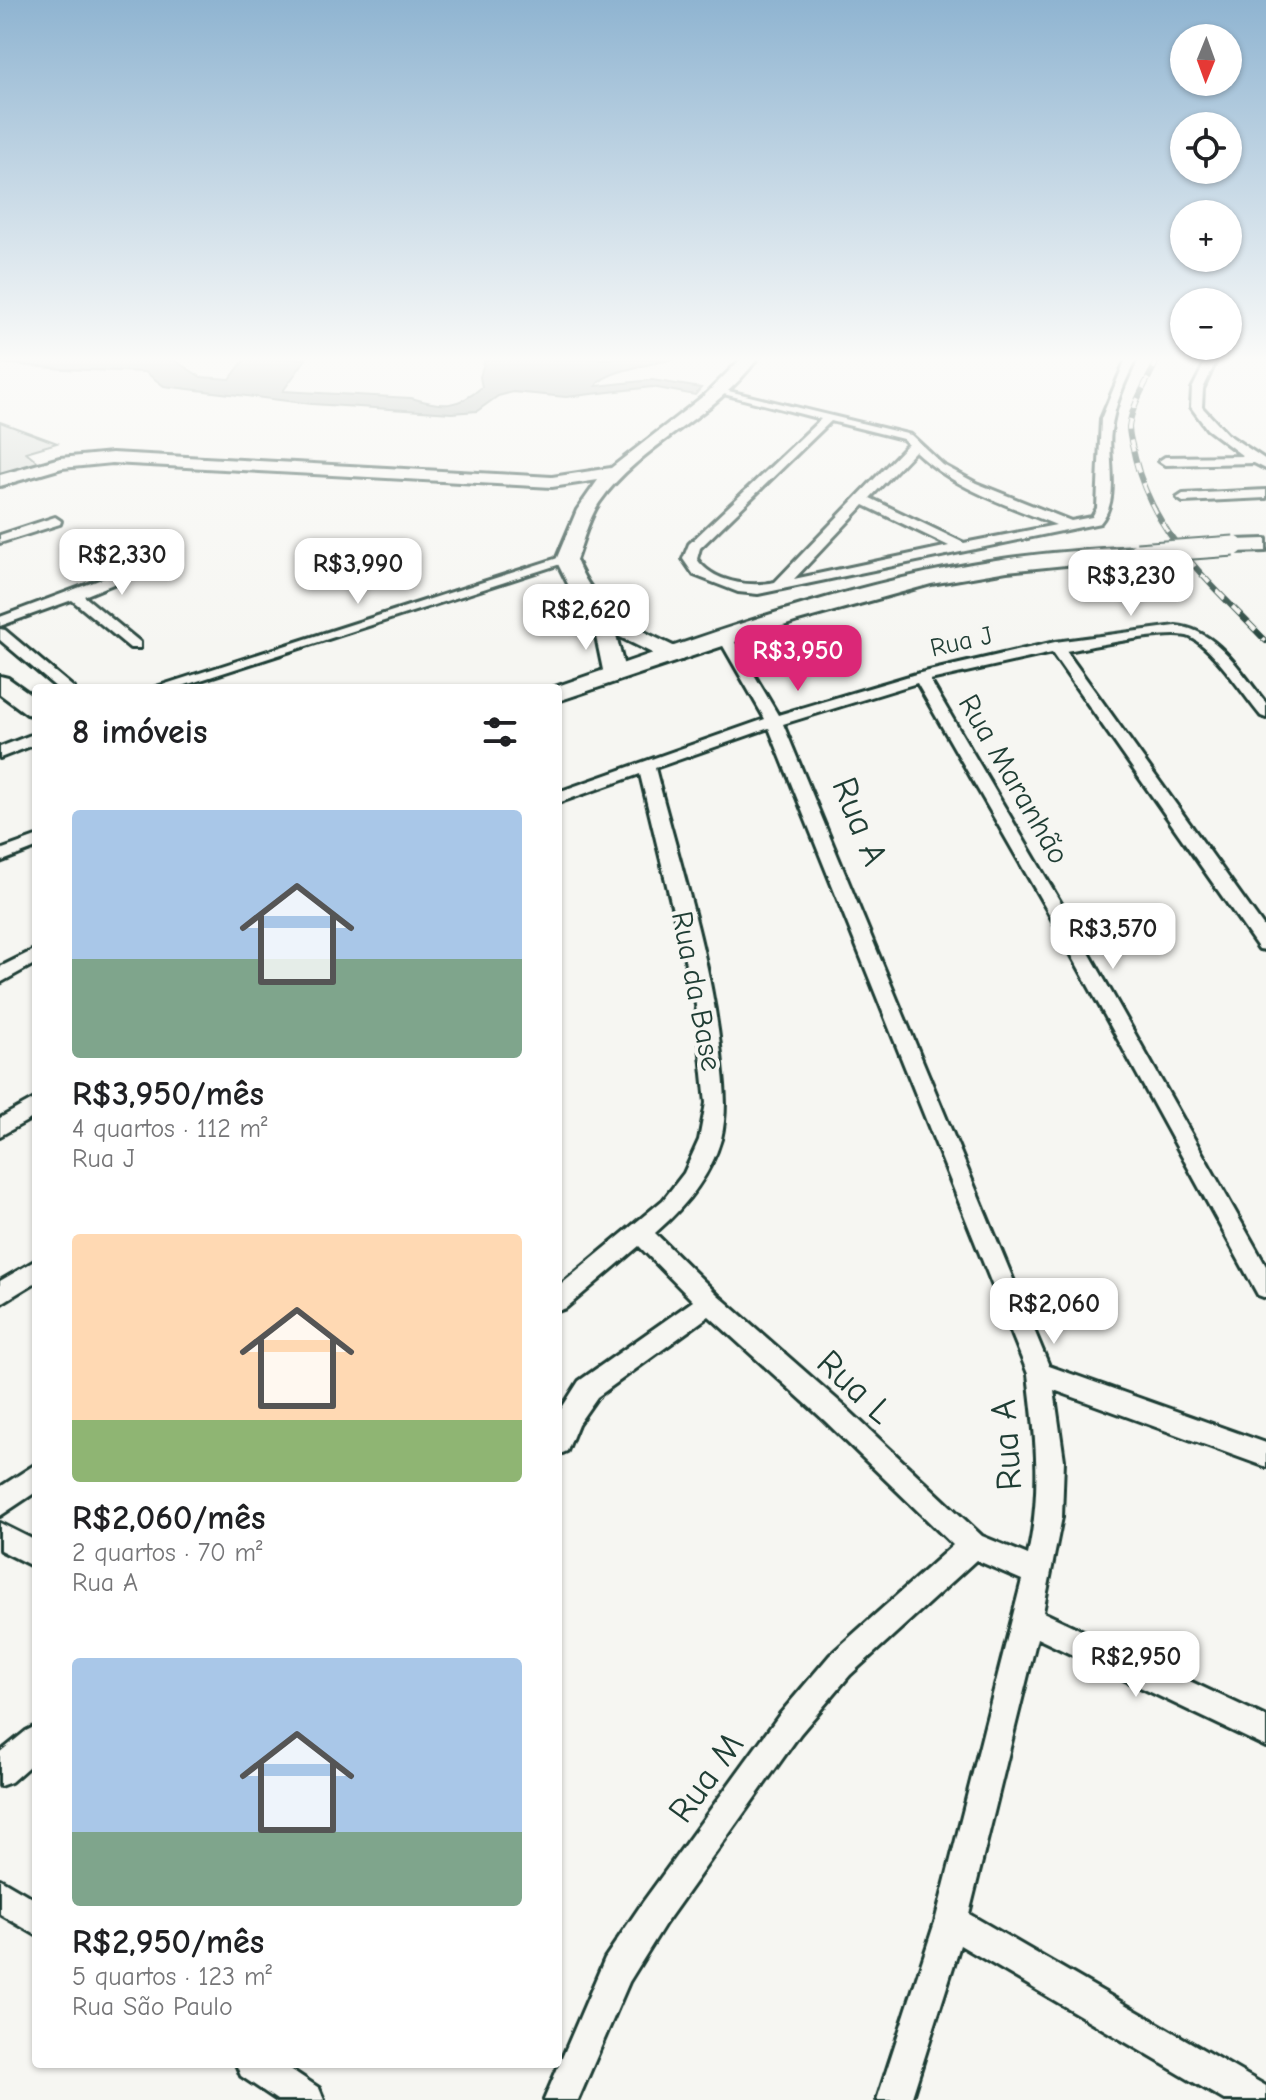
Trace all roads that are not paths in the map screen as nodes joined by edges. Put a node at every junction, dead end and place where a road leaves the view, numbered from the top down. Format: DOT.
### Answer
graph roads {
  1 [pos="637,457"];
  2 [pos="788,457"];
  3 [pos="902,457"];
  4 [pos="929,457"];
  5 [pos="1105,457"];
  6 [pos="1165,461"];
  7 [pos="1262,462"];
  8 [pos="618,472"];
  9 [pos="0,481"];
  10 [pos="552,482"];
  11 [pos="1266,494"];
  12 [pos="1183,498"];
  13 [pos="861,499"];
  14 [pos="591,502"];
  15 [pos="55,521"];
  16 [pos="1073,527"];
  17 [pos="0,539"];
  18 [pos="1266,545"];
  19 [pos="959,546"];
  20 [pos="566,560"];
  21 [pos="155,564"];
  22 [pos="777,587"];
  23 [pos="74,595"];
  24 [pos="602,618"];
  25 [pos="1,632"];
  26 [pos="725,637"];
  27 [pos="135,645"];
  28 [pos="1055,646"];
  29 [pos="674,655"];
  30 [pos="615,675"];
  31 [pos="921,677"];
  32 [pos="0,683"];
  33 [pos="61,684"];
  34 [pos="174,684"];
  35 [pos="562,693"];
  36 [pos="32,706"];
  37 [pos="1266,713"];
  38 [pos="774,721"];
  39 [pos="32,740"];
  40 [pos="0,753"];
  41 [pos="646,766"];
  42 [pos="562,797"];
  43 [pos="32,844"];
  44 [pos="0,856"];
  45 [pos="1266,944"];
  46 [pos="32,957"];
  47 [pos="0,976"];
  48 [pos="32,1108"];
  49 [pos="0,1128"];
  50 [pos="640,1232"];
  51 [pos="32,1273"];
  52 [pos="1266,1288"];
  53 [pos="0,1294"];
  54 [pos="562,1298"];
  55 [pos="710,1302"];
  56 [pos="1040,1374"];
  57 [pos="562,1434"];
  58 [pos="1266,1455"];
  59 [pos="32,1479"];
  60 [pos="0,1503"];
  61 [pos="0,1536"];
  62 [pos="973,1545"];
  63 [pos="32,1553"];
  64 [pos="1037,1572"];
  65 [pos="1028,1619"];
  66 [pos="1266,1732"];
  67 [pos="32,1744"];
  68 [pos="0,1771"];
  69 [pos="0,1895"];
  70 [pos="32,1916"];
  71 [pos="951,1922"];
  72 [pos="267,2068"];
  73 [pos="307,2100"];
  74 [pos="561,2100"];
  75 [pos="894,2100"];
  76 [pos="1257,2100"];
  1 -- 8 [label="street"];
  2 -- 22 [label="street"];
  3 -- 13 [label="street"];
  4 -- 16 [label="street"];
  5 -- 16 [label="street"];
  6 -- 7 [label="street"];
  8 -- 10 [label="street"];
  8 -- 14 [label="street"];
  9 -- 10 [label="street"];
  10 -- 14 [label="street"];
  11 -- 12 [label="street"];
  13 -- 19 [label="street"];
  13 -- 22 [label="street"];
  14 -- 20 [label="street"];
  15 -- 17 [label="street"];
  16 -- 19 [label="street"];
  18 -- 26 [label="main road, bridge"];
  19 -- 22 [label="street"];
  20 -- 24 [label="street"];
  20 -- 34 [label="street"];
  21 -- 23 [label="street"];
  23 -- 25 [label="street"];
  23 -- 27 [label="street"];
  24 -- 29 [label="street"];
  24 -- 30 [label="street"];
  25 -- 33 [label="street"];
  26 -- 29 [label="main road"];
  26 -- 38 [label="street, Rua A"];
  28 -- 31 [label="street, Rua J"];
  28 -- 37 [label="street, Rua J"];
  28 -- 45 [label="street"];
  29 -- 30 [label="main road"];
  30 -- 35 [label="main road"];
  31 -- 38 [label="street, Rua J"];
  31 -- 52 [label="street, Rua Maranhão"];
  32 -- 36 [label="main road"];
  38 -- 41 [label="street, Rua J"];
  38 -- 56 [label="street, Rua A"];
  39 -- 40 [label="street"];
  41 -- 42 [label="street, Rua J"];
  41 -- 50 [label="street, Rua da Base"];
  43 -- 44 [label="street"];
  46 -- 47 [label="street"];
  48 -- 49 [label="street"];
  50 -- 54 [label="street, Rua da Base"];
  50 -- 55 [label="street, Rua L"];
  51 -- 53 [label="street"];
  55 -- 57 [label="street"];
  55 -- 62 [label="street, Rua L"];
  56 -- 58 [label="street"];
  56 -- 64 [label="street, Rua A"];
  59 -- 60 [label="street"];
  61 -- 63 [label="street"];
  62 -- 64 [label="street, Rua L"];
  62 -- 74 [label="street, Rua M"];
  64 -- 65 [label="street, Rua A"];
  65 -- 66 [label="street"];
  65 -- 71 [label="street, Rua A"];
  67 -- 68 [label="street"];
  69 -- 70 [label="street"];
  71 -- 75 [label="street, Rua A"];
  71 -- 76 [label="street"];
  72 -- 73 [label="street"];
}
